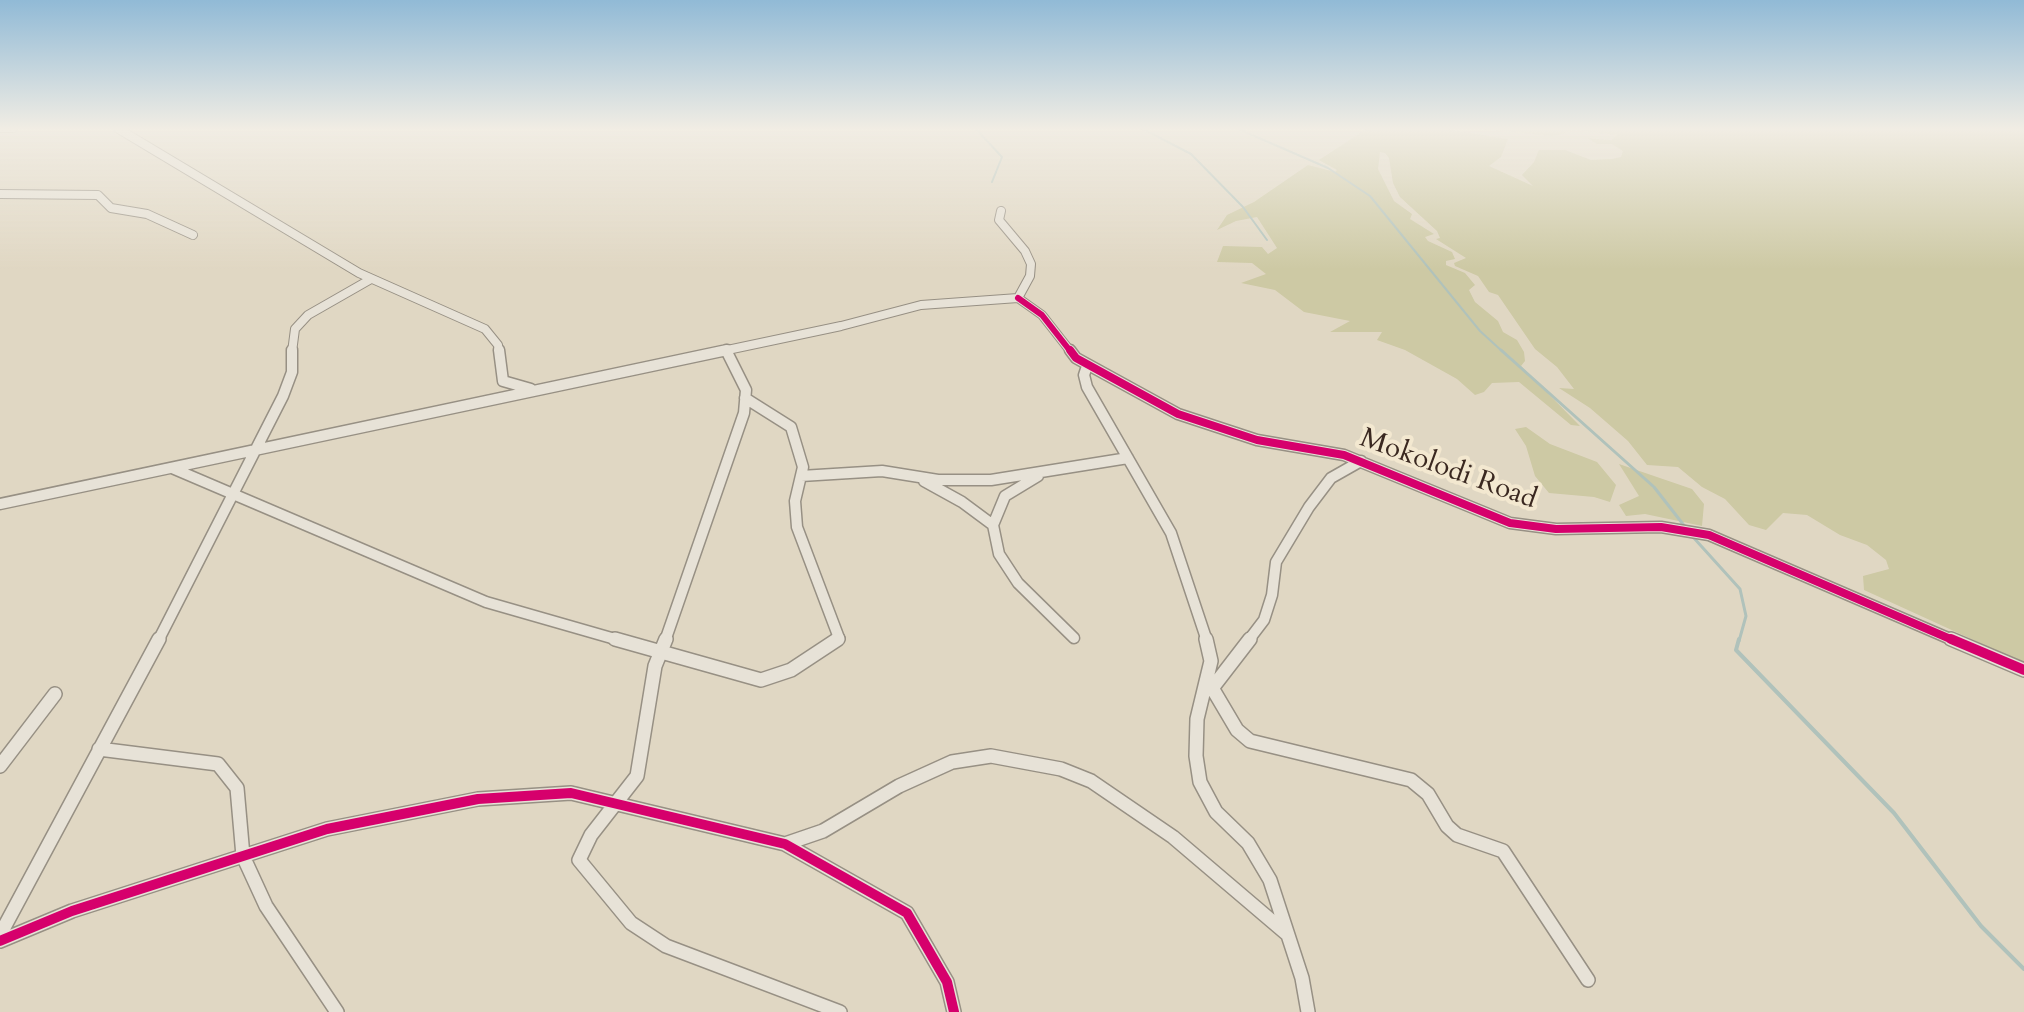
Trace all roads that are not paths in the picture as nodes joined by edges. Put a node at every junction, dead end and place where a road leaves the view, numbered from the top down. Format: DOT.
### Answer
graph roads {
  1 [pos="196,175"];
  2 [pos="0,194"];
  3 [pos="1001,211"];
  4 [pos="193,235"];
  5 [pos="371,279"];
  6 [pos="1018,298"];
  7 [pos="726,350"];
  8 [pos="1087,366"];
  9 [pos="538,390"];
  10 [pos="745,398"];
  11 [pos="255,449"];
  12 [pos="1128,458"];
  13 [pos="1361,461"];
  14 [pos="170,467"];
  15 [pos="1043,473"];
  16 [pos="801,476"];
  17 [pos="915,476"];
  18 [pos="231,494"];
  19 [pos="0,504"];
  20 [pos="993,525"];
  21 [pos="1074,638"];
  22 [pos="661,652"];
  23 [pos="2024,670"];
  24 [pos="1210,684"];
  25 [pos="55,694"];
  26 [pos="99,749"];
  27 [pos="0,766"];
  28 [pos="615,801"];
  29 [pos="785,844"];
  30 [pos="243,856"];
  31 [pos="1288,935"];
  32 [pos="0,938"];
  33 [pos="1588,980"];
  34 [pos="337,1012"];
  35 [pos="840,1012"];
  36 [pos="954,1012"];
  37 [pos="1308,1012"];
  1 -- 5 [label="street"];
  2 -- 4 [label="street"];
  3 -- 6 [label="street"];
  5 -- 9 [label="street"];
  5 -- 11 [label="street"];
  6 -- 7 [label="street"];
  6 -- 8 [label="street, Mokolodi Road"];
  7 -- 9 [label="street"];
  7 -- 10 [label="street"];
  8 -- 12 [label="street"];
  8 -- 13 [label="street, Mokolodi Road"];
  9 -- 11 [label="street"];
  10 -- 16 [label="street"];
  10 -- 22 [label="street"];
  11 -- 14 [label="street"];
  11 -- 18 [label="street"];
  12 -- 15 [label="street"];
  12 -- 24 [label="street"];
  13 -- 23 [label="street, Mokolodi Road"];
  13 -- 24 [label="street"];
  14 -- 18 [label="street"];
  14 -- 19 [label="street"];
  15 -- 17 [label="street"];
  15 -- 20 [label="street"];
  16 -- 17 [label="street"];
  16 -- 22 [label="street"];
  17 -- 20 [label="street"];
  18 -- 22 [label="street"];
  18 -- 26 [label="street"];
  20 -- 21 [label="street"];
  22 -- 28 [label="street"];
  24 -- 31 [label="street"];
  24 -- 33 [label="street"];
  25 -- 27 [label="street"];
  26 -- 30 [label="street"];
  26 -- 32 [label="street"];
  28 -- 29 [label="street"];
  28 -- 30 [label="street"];
  28 -- 35 [label="street"];
  29 -- 31 [label="street"];
  29 -- 36 [label="street"];
  30 -- 32 [label="street"];
  30 -- 34 [label="street"];
  31 -- 37 [label="street"];
}
